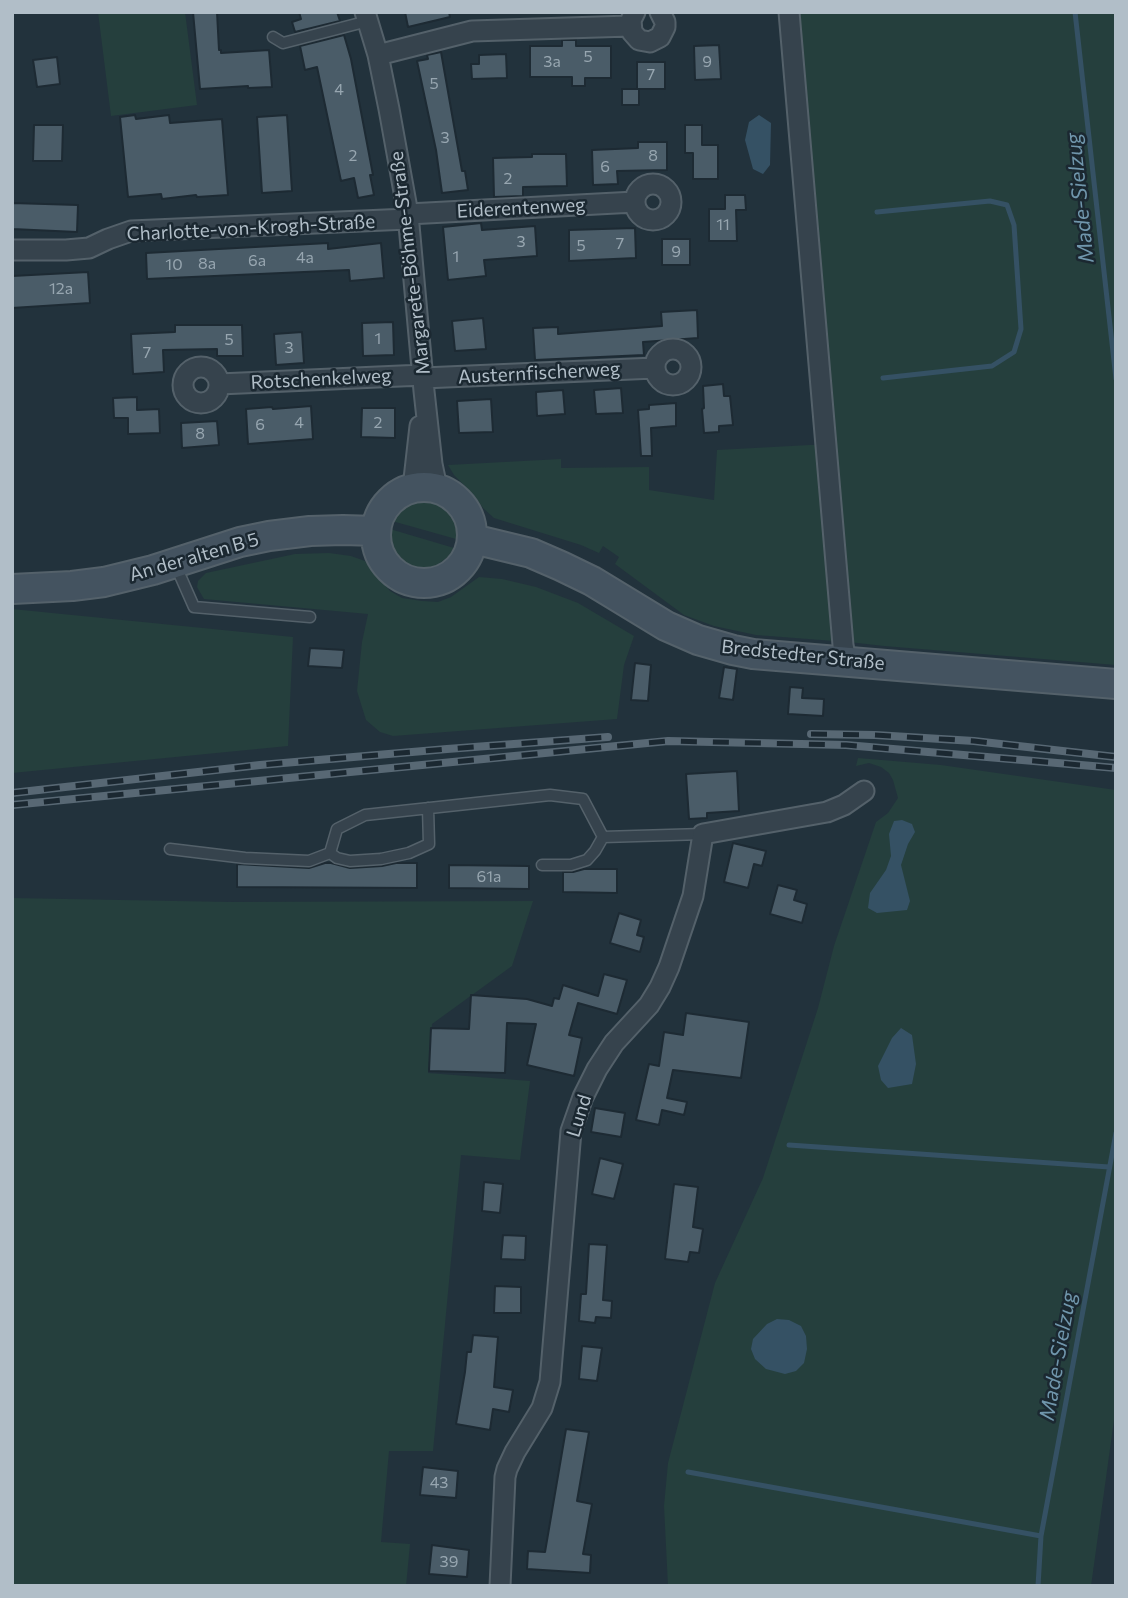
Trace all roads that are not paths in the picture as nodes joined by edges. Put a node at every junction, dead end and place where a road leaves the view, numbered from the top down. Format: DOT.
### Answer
graph roads {
  1 [pos="660,12"];
  2 [pos="789,12"];
  3 [pos="367,17"];
  4 [pos="633,19"];
  5 [pos="273,37"];
  6 [pos="378,55"];
  7 [pos="635,202"];
  8 [pos="408,216"];
  9 [pos="12,250"];
  10 [pos="655,368"];
  11 [pos="423,381"];
  12 [pos="219,384"];
  13 [pos="425,488"];
  14 [pos="376,531"];
  15 [pos="472,538"];
  16 [pos="174,564"];
  17 [pos="12,589"];
  18 [pos="310,617"];
  19 [pos="847,668"];
  20 [pos="1116,684"];
  21 [pos="864,791"];
  22 [pos="428,808"];
  23 [pos="703,834"];
  24 [pos="603,837"];
  25 [pos="170,849"];
  26 [pos="330,853"];
  27 [pos="542,865"];
  28 [pos="500,1586"];
  1 -- 4 [label="street"];
  2 -- 19 [label="street"];
  3 -- 5 [label="lane"];
  3 -- 6 [label="street, Margarete-Böhme-Straße"];
  4 -- 6 [label="street"];
  6 -- 8 [label="street, Margarete-Böhme-Straße"];
  7 -- 8 [label="street, Eiderentenweg"];
  8 -- 9 [label="street, Charlotte-von-Krogh-Straße"];
  8 -- 11 [label="street, Margarete-Böhme-Straße"];
  10 -- 11 [label="street, Austernfischerweg"];
  11 -- 12 [label="street, Rotschenkelweg"];
  11 -- 13 [label="street, Margarete-Böhme-Straße"];
  13 -- 14 [label="main road"];
  13 -- 15 [label="main road"];
  14 -- 15 [label="main road"];
  14 -- 16 [label="main road, An der alten B 5"];
  15 -- 19 [label="main road, Bredstedter Straße"];
  16 -- 17 [label="main road, An der alten B 5"];
  16 -- 18 [label="lane"];
  19 -- 20 [label="main road, Bredstedter Straße"];
  21 -- 23 [label="street"];
  22 -- 24 [label="lane"];
  22 -- 26 [label="lane"];
  22 -- 26 [label="lane"];
  23 -- 24 [label="lane"];
  23 -- 28 [label="street, Lund"];
  24 -- 27 [label="lane"];
  25 -- 26 [label="lane"];
}
